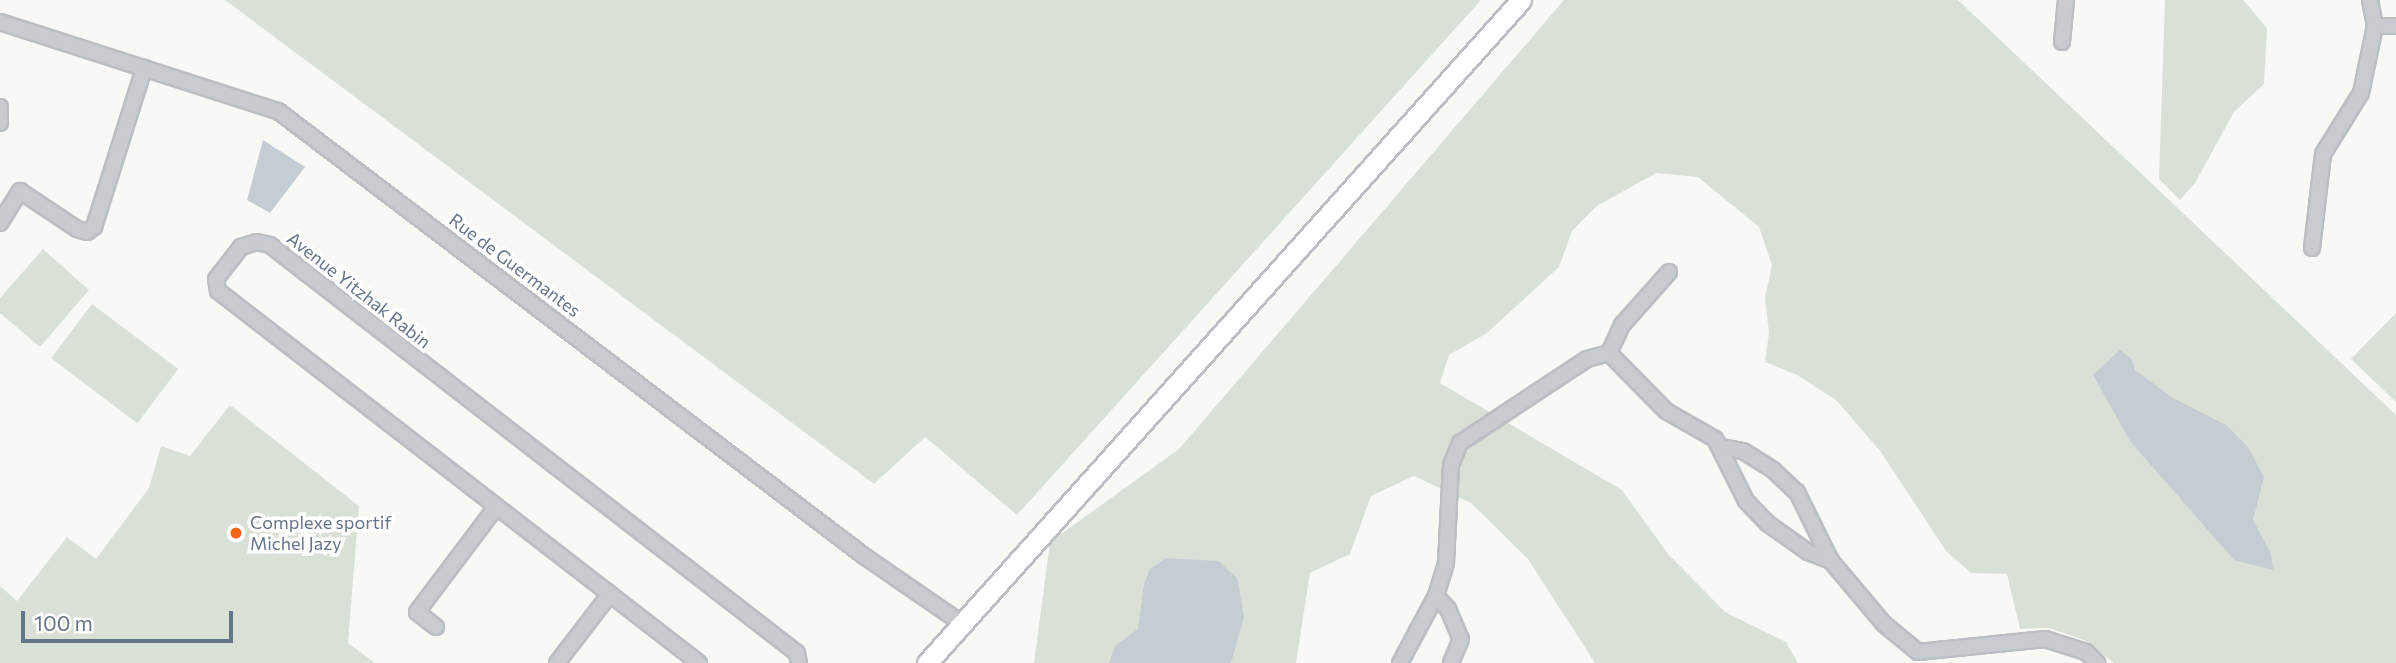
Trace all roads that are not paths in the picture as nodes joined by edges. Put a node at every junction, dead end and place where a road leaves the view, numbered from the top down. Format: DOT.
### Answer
graph roads {
  1 [pos="1521,0"];
  2 [pos="2066,0"];
  3 [pos="2370,0"];
  4 [pos="0,22"];
  5 [pos="2375,26"];
  6 [pos="2396,26"];
  7 [pos="2063,42"];
  8 [pos="144,68"];
  9 [pos="0,107"];
  10 [pos="0,123"];
  11 [pos="0,223"];
  12 [pos="2312,248"];
  13 [pos="1669,272"];
  14 [pos="1609,353"];
  15 [pos="1721,447"];
  16 [pos="496,507"];
  17 [pos="1831,561"];
  18 [pos="610,594"];
  19 [pos="1436,596"];
  20 [pos="963,624"];
  21 [pos="436,627"];
  22 [pos="1918,658"];
  23 [pos="557,663"];
  24 [pos="699,663"];
  25 [pos="799,663"];
  26 [pos="926,663"];
  27 [pos="1400,663"];
  28 [pos="1451,663"];
  29 [pos="2097,663"];
  1 -- 20 [label="main road"];
  2 -- 7 [label="street"];
  3 -- 5 [label="street"];
  4 -- 8 [label="street, Rue de Guermantes"];
  5 -- 6 [label="street"];
  5 -- 12 [label="street"];
  8 -- 11 [label="street"];
  8 -- 20 [label="street, Rue de Guermantes"];
  9 -- 10 [label="street"];
  13 -- 14 [label="street"];
  14 -- 15 [label="street"];
  14 -- 19 [label="street"];
  15 -- 17 [label="street"];
  15 -- 17 [label="street"];
  16 -- 18 [label="street, Avenue Yitzhak Rabin"];
  16 -- 21 [label="street"];
  16 -- 25 [label="street, Avenue Yitzhak Rabin"];
  17 -- 22 [label="street"];
  18 -- 23 [label="street"];
  18 -- 24 [label="street, Avenue Yitzhak Rabin"];
  19 -- 27 [label="street"];
  19 -- 28 [label="street"];
  20 -- 26 [label="main road"];
  22 -- 29 [label="street"];
}
